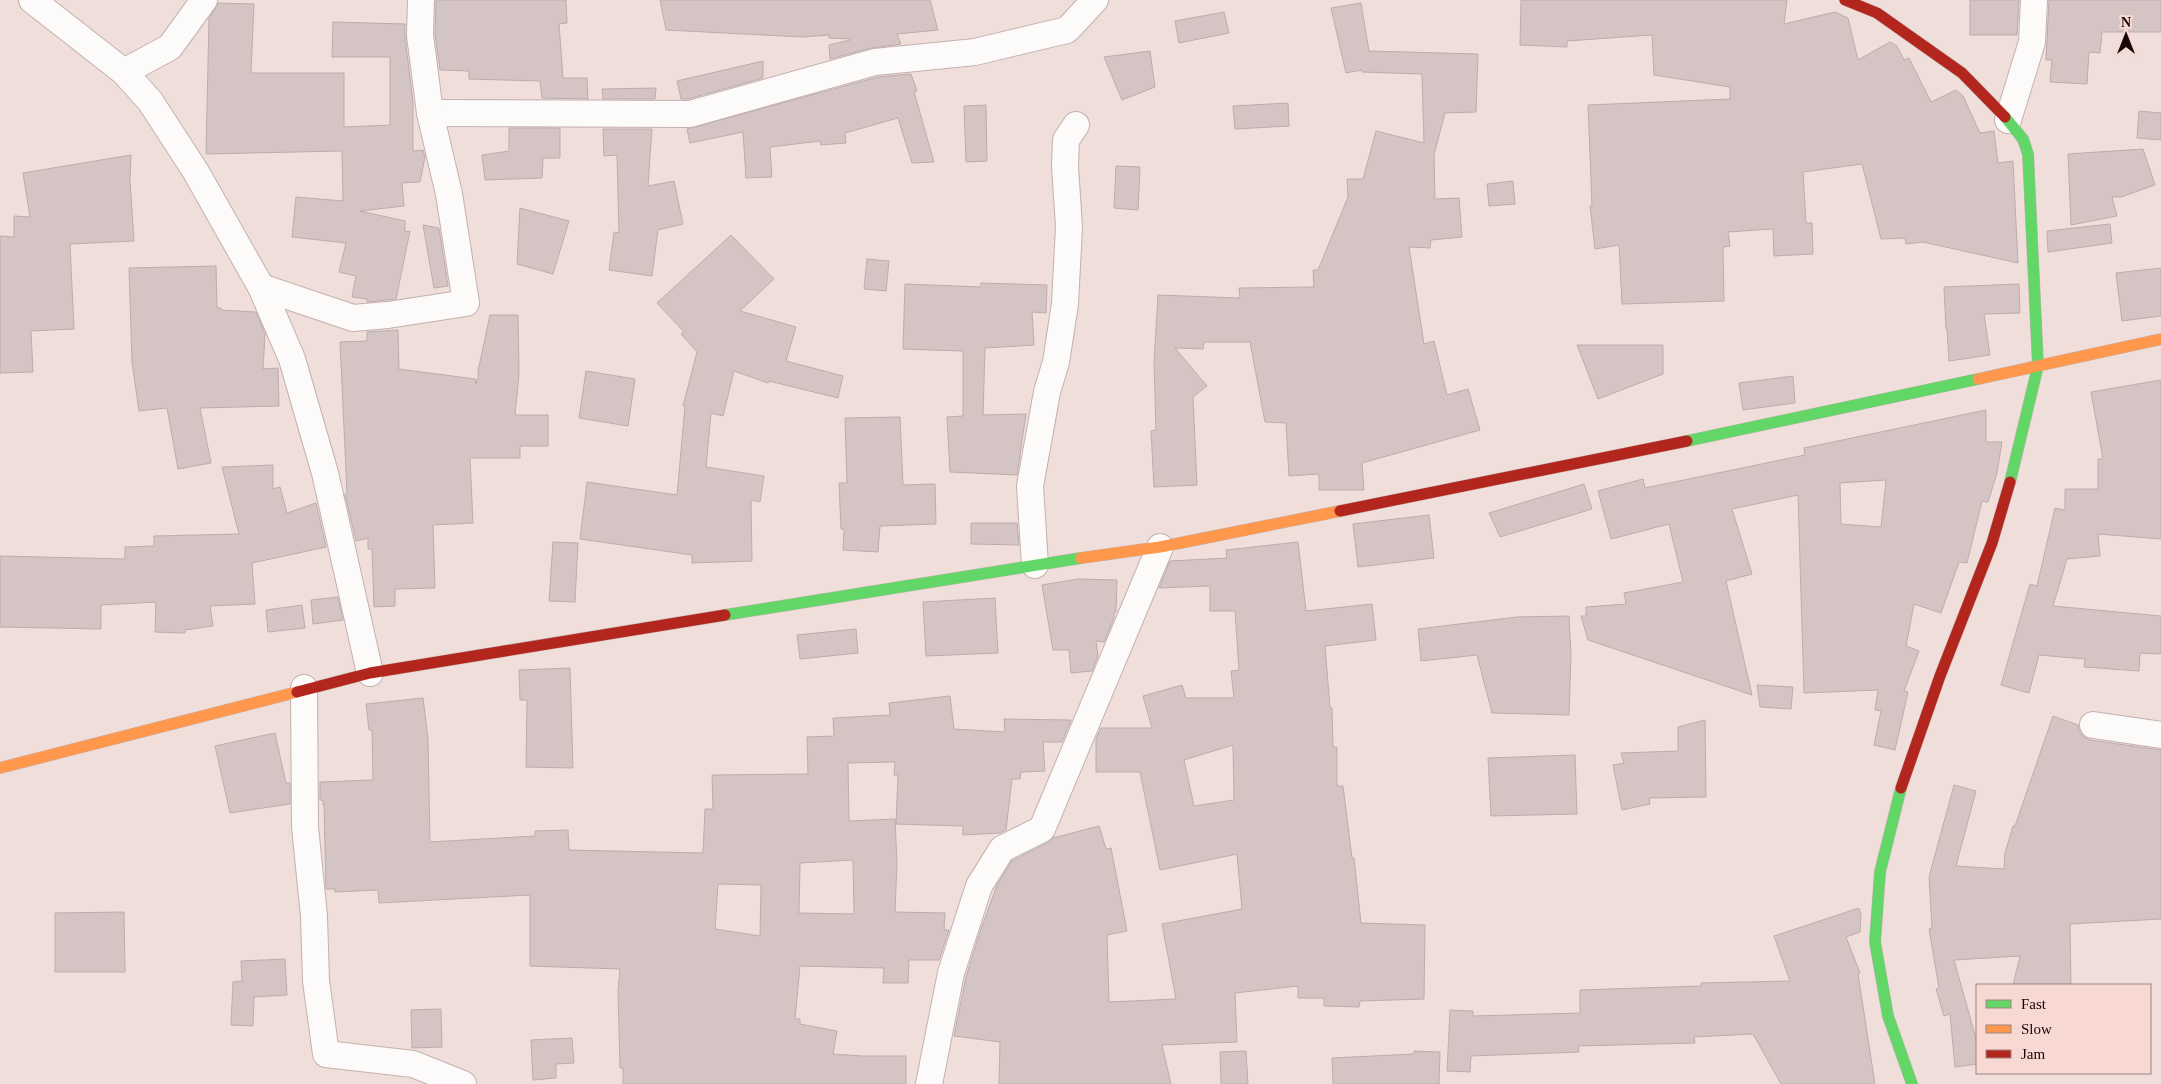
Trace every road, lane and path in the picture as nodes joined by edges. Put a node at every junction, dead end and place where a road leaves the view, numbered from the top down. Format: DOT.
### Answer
graph roads {
  1 [pos="32,0"];
  2 [pos="204,0"];
  3 [pos="421,0"];
  4 [pos="1095,0"];
  5 [pos="1846,0"];
  6 [pos="2034,0"];
  7 [pos="124,72"];
  8 [pos="430,113"];
  9 [pos="2008,120"];
  10 [pos="1076,125"];
  11 [pos="261,287"];
  12 [pos="2161,339"];
  13 [pos="2038,366"];
  14 [pos="1160,547"];
  15 [pos="1035,565"];
  16 [pos="370,673"];
  17 [pos="304,688"];
  18 [pos="2093,725"];
  19 [pos="2161,734"];
  20 [pos="0,768"];
  21 [pos="463,1084"];
  22 [pos="929,1084"];
  23 [pos="1912,1084"];
  1 -- 7 [label="street"];
  2 -- 7 [label="street"];
  3 -- 8 [label="street"];
  4 -- 8 [label="street"];
  5 -- 9 [label="street"];
  6 -- 9 [label="street"];
  7 -- 11 [label="street"];
  8 -- 11 [label="street"];
  9 -- 13 [label="street"];
  10 -- 15 [label="street"];
  11 -- 16 [label="street"];
  12 -- 13 [label="street"];
  13 -- 14 [label="street"];
  13 -- 23 [label="street"];
  14 -- 15 [label="street"];
  14 -- 22 [label="street"];
  15 -- 16 [label="street"];
  16 -- 17 [label="street"];
  17 -- 20 [label="street"];
  17 -- 21 [label="street"];
  18 -- 19 [label="street"];
}
